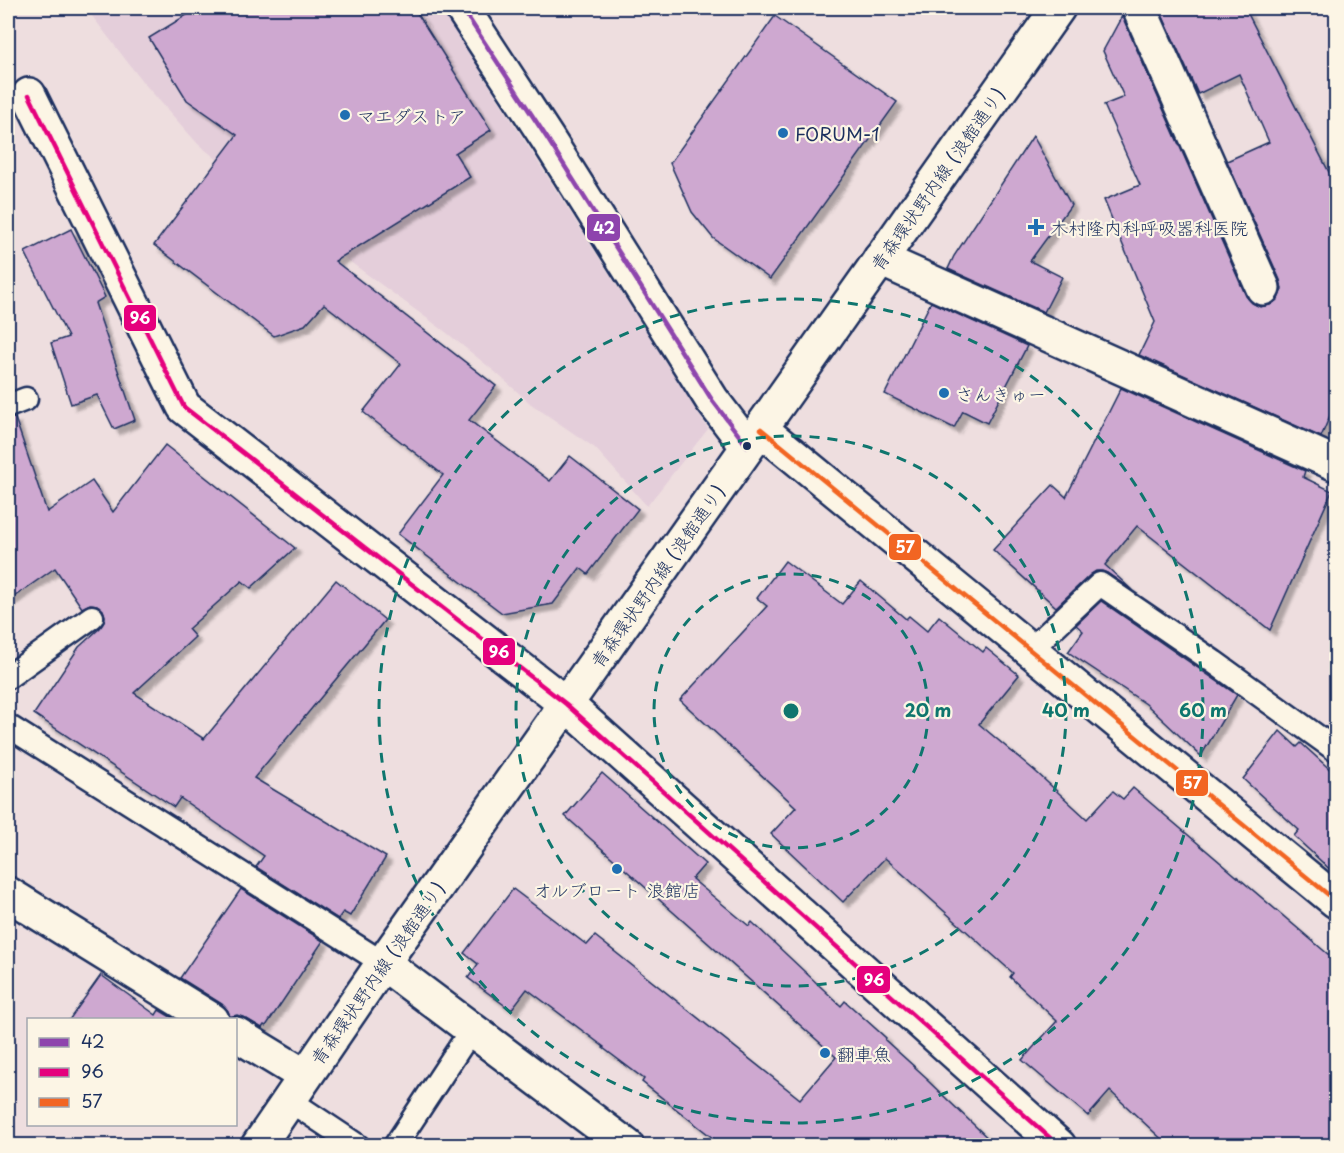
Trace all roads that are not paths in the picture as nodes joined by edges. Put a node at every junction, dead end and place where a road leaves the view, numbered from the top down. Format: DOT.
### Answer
graph roads {
  1 [pos="462,8"];
  2 [pos="1058,8"];
  3 [pos="1139,8"];
  4 [pos="29,95"];
  5 [pos="880,259"];
  6 [pos="1263,288"];
  7 [pos="754,437"];
  8 [pos="1336,464"];
  9 [pos="92,616"];
  10 [pos="1030,650"];
  11 [pos="8,677"];
  12 [pos="566,704"];
  13 [pos="8,726"];
  14 [pos="1336,750"];
  15 [pos="8,894"];
  16 [pos="1336,901"];
  17 [pos="383,963"];
  18 [pos="209,1018"];
  19 [pos="472,1029"];
  20 [pos="237,1035"];
  21 [pos="297,1088"];
  22 [pos="258,1146"];
  23 [pos="358,1146"];
  24 [pos="395,1146"];
  25 [pos="627,1146"];
  26 [pos="1059,1146"];
  1 -- 7 [label="street"];
  2 -- 5 [label="street, 青森環状野内線 (浪館通り)"];
  3 -- 6 [label="street"];
  4 -- 12 [label="street"];
  5 -- 7 [label="street, 青森環状野内線 (浪館通り)"];
  5 -- 8 [label="street"];
  7 -- 10 [label="street"];
  7 -- 12 [label="street, 青森環状野内線 (浪館通り)"];
  9 -- 11 [label="lane"];
  10 -- 14 [label="lane"];
  10 -- 16 [label="street"];
  12 -- 17 [label="street, 青森環状野内線 (浪館通り)"];
  12 -- 26 [label="street"];
  13 -- 17 [label="lane"];
  15 -- 18 [label="street"];
  17 -- 19 [label="street"];
  17 -- 21 [label="street, 青森環状野内線 (浪館通り)"];
  19 -- 24 [label="lane"];
  19 -- 25 [label="street"];
  20 -- 21 [label="street"];
  21 -- 22 [label="street, 青森環状野内線 (浪館通り)"];
  21 -- 23 [label="lane"];
}
